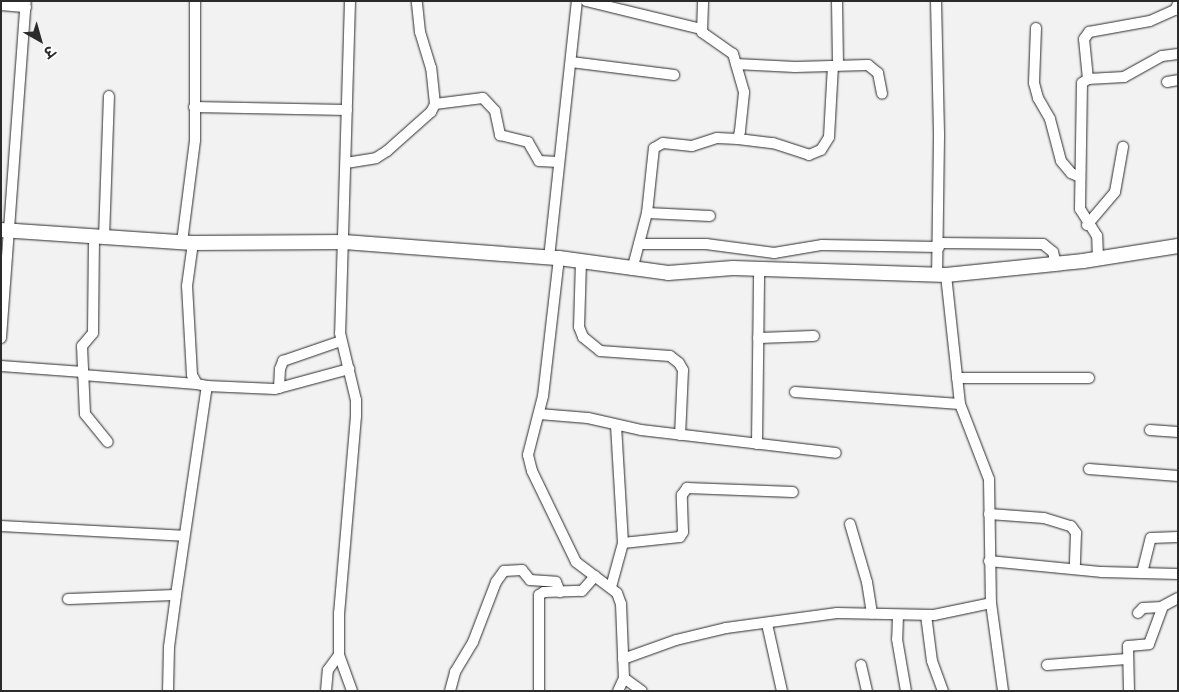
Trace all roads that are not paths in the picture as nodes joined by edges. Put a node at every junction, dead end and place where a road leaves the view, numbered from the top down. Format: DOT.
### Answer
graph roads {
  1 [pos="194,1"];
  2 [pos="350,1"];
  3 [pos="417,1"];
  4 [pos="577,1"];
  5 [pos="586,1"];
  6 [pos="703,1"];
  7 [pos="837,1"];
  8 [pos="936,1"];
  9 [pos="26,4"];
  10 [pos="1178,4"];
  11 [pos="1,5"];
  12 [pos="1036,28"];
  13 [pos="701,29"];
  14 [pos="1178,54"];
  15 [pos="571,62"];
  16 [pos="736,64"];
  17 [pos="835,66"];
  18 [pos="674,75"];
  19 [pos="1088,79"];
  20 [pos="882,94"];
  21 [pos="109,96"];
  22 [pos="435,104"];
  23 [pos="194,107"];
  24 [pos="347,110"];
  25 [pos="738,139"];
  26 [pos="1123,147"];
  27 [pos="558,162"];
  28 [pos="346,163"];
  29 [pos="1080,177"];
  30 [pos="646,213"];
  31 [pos="710,216"];
  32 [pos="1087,225"];
  33 [pos="6,231"];
  34 [pos="99,237"];
  35 [pos="188,242"];
  36 [pos="344,242"];
  37 [pos="639,244"];
  38 [pos="939,245"];
  39 [pos="1178,246"];
  40 [pos="554,258"];
  41 [pos="1098,259"];
  42 [pos="581,261"];
  43 [pos="1056,264"];
  44 [pos="632,270"];
  45 [pos="759,270"];
  46 [pos="942,275"];
  47 [pos="814,336"];
  48 [pos="1,338"];
  49 [pos="758,338"];
  50 [pos="341,341"];
  51 [pos="1,366"];
  52 [pos="349,369"];
  53 [pos="83,374"];
  54 [pos="957,378"];
  55 [pos="1090,378"];
  56 [pos="202,385"];
  57 [pos="279,388"];
  58 [pos="795,392"];
  59 [pos="960,404"];
  60 [pos="539,414"];
  61 [pos="616,425"];
  62 [pos="1150,430"];
  63 [pos="1178,432"];
  64 [pos="680,435"];
  65 [pos="108,442"];
  66 [pos="757,444"];
  67 [pos="836,453"];
  68 [pos="1089,469"];
  69 [pos="1178,476"];
  70 [pos="793,492"];
  71 [pos="989,514"];
  72 [pos="850,524"];
  73 [pos="1,526"];
  74 [pos="183,536"];
  75 [pos="1178,538"];
  76 [pos="622,543"];
  77 [pos="989,561"];
  78 [pos="1075,569"];
  79 [pos="1142,573"];
  80 [pos="1178,574"];
  81 [pos="595,576"];
  82 [pos="611,587"];
  83 [pos="560,592"];
  84 [pos="176,594"];
  85 [pos="68,598"];
  86 [pos="1178,598"];
  87 [pos="991,603"];
  88 [pos="1162,607"];
  89 [pos="1138,613"];
  90 [pos="872,614"];
  91 [pos="926,615"];
  92 [pos="898,616"];
  93 [pos="767,624"];
  94 [pos="339,655"];
  95 [pos="1127,659"];
  96 [pos="623,660"];
  97 [pos="861,665"];
  98 [pos="1047,666"];
  99 [pos="624,678"];
  100 [pos="168,691"];
  101 [pos="326,691"];
  102 [pos="352,691"];
  103 [pos="450,691"];
  104 [pos="539,691"];
  105 [pos="618,691"];
  106 [pos="642,691"];
  107 [pos="782,691"];
  108 [pos="868,691"];
  109 [pos="906,691"];
  110 [pos="943,691"];
  111 [pos="1003,691"];
  112 [pos="1129,691"];
  1 -- 23 [label="street"];
  2 -- 24 [label="street"];
  3 -- 22 [label="street"];
  4 -- 15 [label="street"];
  5 -- 13 [label="street"];
  6 -- 13 [label="street"];
  7 -- 17 [label="street"];
  8 -- 38 [label="street"];
  9 -- 11 [label="street"];
  9 -- 33 [label="street"];
  10 -- 19 [label="street"];
  12 -- 29 [label="street"];
  13 -- 16 [label="street"];
  14 -- 19 [label="street"];
  15 -- 18 [label="street"];
  15 -- 27 [label="street"];
  16 -- 17 [label="street"];
  16 -- 25 [label="street"];
  17 -- 20 [label="street"];
  17 -- 25 [label="street"];
  19 -- 29 [label="street"];
  21 -- 34 [label="street"];
  22 -- 27 [label="street"];
  22 -- 28 [label="street"];
  23 -- 24 [label="street"];
  23 -- 35 [label="street"];
  24 -- 28 [label="street"];
  25 -- 30 [label="street"];
  26 -- 32 [label="street"];
  27 -- 40 [label="street"];
  28 -- 36 [label="street"];
  29 -- 32 [label="street"];
  30 -- 31 [label="street"];
  30 -- 37 [label="street"];
  32 -- 41 [label="street"];
  33 -- 34 [label="main road"];
  33 -- 48 [label="street"];
  34 -- 35 [label="main road"];
  34 -- 53 [label="street"];
  35 -- 36 [label="main road"];
  35 -- 56 [label="street"];
  36 -- 40 [label="main road"];
  36 -- 50 [label="street"];
  37 -- 38 [label="street"];
  37 -- 44 [label="street"];
  38 -- 43 [label="street"];
  38 -- 46 [label="street"];
  39 -- 41 [label="main road"];
  40 -- 42 [label="main road"];
  40 -- 60 [label="street"];
  41 -- 43 [label="main road"];
  42 -- 44 [label="main road"];
  42 -- 64 [label="street"];
  43 -- 46 [label="main road"];
  44 -- 45 [label="main road"];
  45 -- 46 [label="main road"];
  45 -- 49 [label="street"];
  46 -- 54 [label="street"];
  47 -- 49 [label="street"];
  49 -- 66 [label="street"];
  50 -- 52 [label="street"];
  50 -- 57 [label="street"];
  51 -- 53 [label="street"];
  52 -- 57 [label="street"];
  52 -- 94 [label="street"];
  53 -- 56 [label="street"];
  53 -- 65 [label="street"];
  54 -- 55 [label="street"];
  54 -- 59 [label="street"];
  56 -- 57 [label="street"];
  56 -- 74 [label="street"];
  58 -- 59 [label="street"];
  59 -- 71 [label="street"];
  60 -- 61 [label="street"];
  60 -- 81 [label="street"];
  61 -- 64 [label="street"];
  61 -- 76 [label="street"];
  62 -- 63 [label="street"];
  64 -- 66 [label="street"];
  66 -- 67 [label="street"];
  68 -- 69 [label="street"];
  70 -- 76 [label="street"];
  71 -- 77 [label="street"];
  71 -- 78 [label="street"];
  72 -- 90 [label="street"];
  73 -- 74 [label="street"];
  74 -- 84 [label="street"];
  75 -- 79 [label="street"];
  76 -- 82 [label="street"];
  77 -- 78 [label="street"];
  77 -- 87 [label="street"];
  78 -- 79 [label="street"];
  79 -- 80 [label="street"];
  81 -- 82 [label="street"];
  81 -- 83 [label="street"];
  82 -- 96 [label="street"];
  83 -- 103 [label="street"];
  83 -- 104 [label="street"];
  84 -- 85 [label="street"];
  84 -- 100 [label="street"];
  86 -- 88 [label="street"];
  87 -- 91 [label="street"];
  87 -- 111 [label="street"];
  88 -- 89 [label="street"];
  88 -- 95 [label="street"];
  90 -- 92 [label="street"];
  90 -- 93 [label="street"];
  91 -- 92 [label="street"];
  91 -- 110 [label="street"];
  92 -- 109 [label="street"];
  93 -- 96 [label="street"];
  93 -- 107 [label="street"];
  94 -- 101 [label="street"];
  94 -- 102 [label="street"];
  95 -- 98 [label="street"];
  95 -- 112 [label="street"];
  96 -- 99 [label="street"];
  97 -- 108 [label="street"];
  99 -- 105 [label="street"];
  99 -- 106 [label="street"];
}
